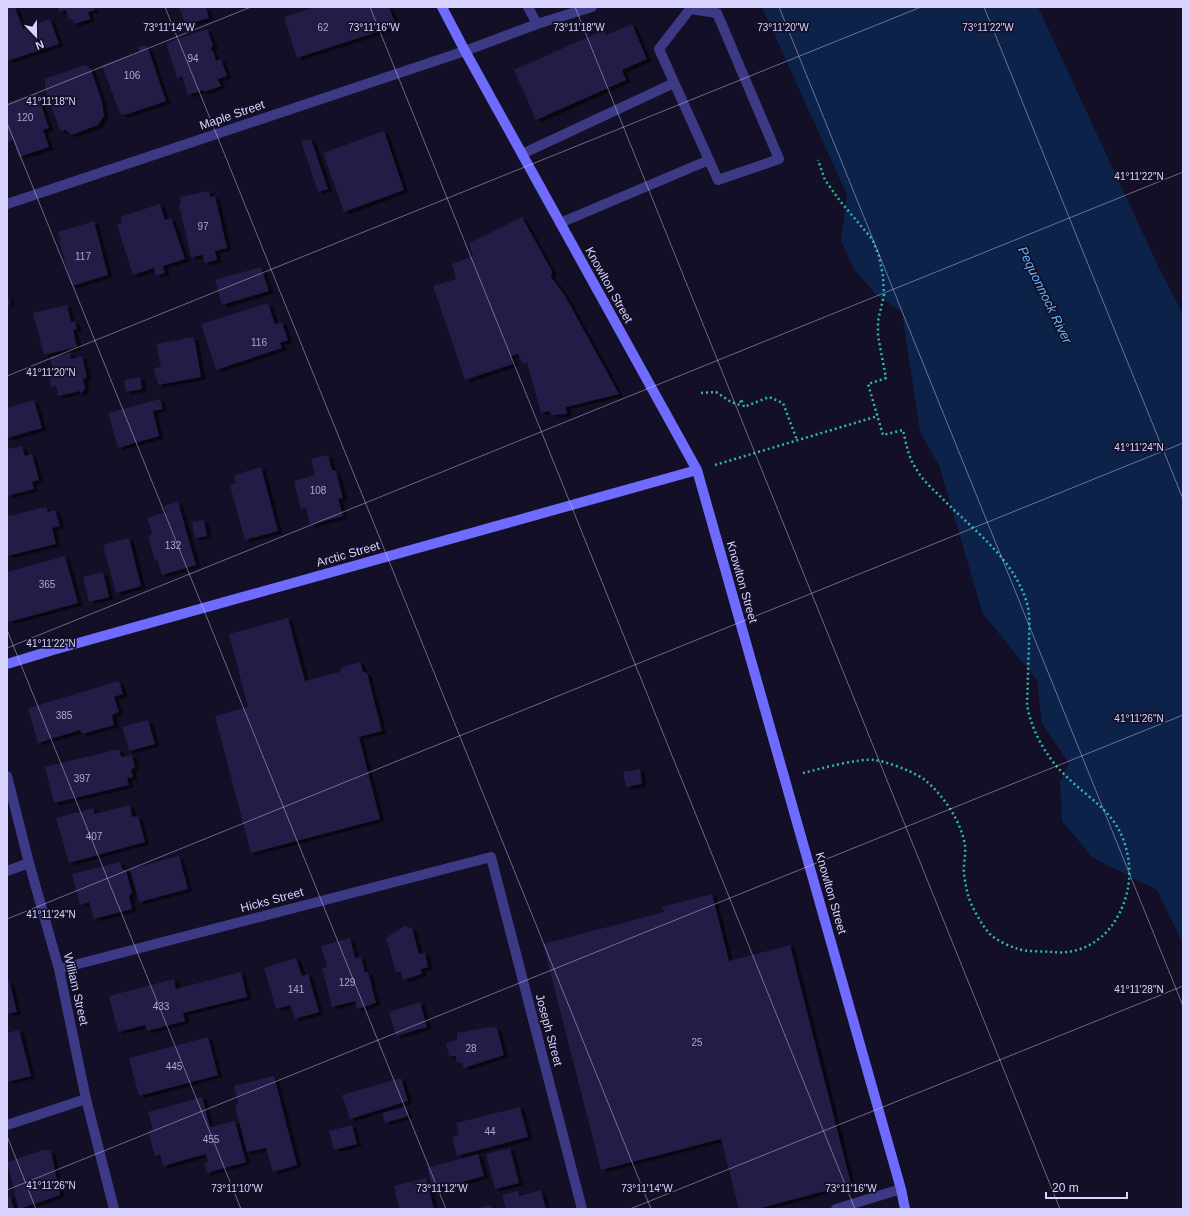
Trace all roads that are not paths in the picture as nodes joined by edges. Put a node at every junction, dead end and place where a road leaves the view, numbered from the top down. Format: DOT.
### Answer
graph roads {
  1 [pos="442,7"];
  2 [pos="528,7"];
  3 [pos="592,7"];
  4 [pos="690,8"];
  5 [pos="536,24"];
  6 [pos="465,51"];
  7 [pos="674,83"];
  8 [pos="522,154"];
  9 [pos="709,160"];
  10 [pos="7,204"];
  11 [pos="560,223"];
  12 [pos="697,470"];
  13 [pos="7,664"];
  14 [pos="7,776"];
  15 [pos="491,857"];
  16 [pos="29,863"];
  17 [pos="7,871"];
  18 [pos="59,969"];
  19 [pos="86,1099"];
  20 [pos="7,1125"];
  21 [pos="901,1189"];
  22 [pos="114,1209"];
  23 [pos="582,1209"];
  24 [pos="836,1209"];
  25 [pos="905,1209"];
  1 -- 6 [label="main road, Knowlton Street"];
  2 -- 5 [label="street"];
  3 -- 5 [label="street, Maple Street"];
  4 -- 7 [label="street"];
  4 -- 9 [label="street"];
  5 -- 6 [label="street, Maple Street"];
  6 -- 8 [label="main road, Knowlton Street"];
  6 -- 10 [label="street, Maple Street"];
  7 -- 8 [label="street"];
  7 -- 9 [label="street"];
  8 -- 11 [label="main road, Knowlton Street"];
  9 -- 11 [label="street"];
  11 -- 12 [label="main road, Knowlton Street"];
  12 -- 13 [label="main road, Arctic Street"];
  12 -- 21 [label="main road, Knowlton Street"];
  14 -- 16 [label="street, William Street"];
  15 -- 18 [label="street, Hicks Street"];
  15 -- 23 [label="street, Joseph Street"];
  16 -- 17 [label="street"];
  16 -- 18 [label="street, William Street"];
  18 -- 19 [label="street, William Street"];
  19 -- 20 [label="street"];
  19 -- 22 [label="street, William Street"];
  21 -- 24 [label="street"];
  21 -- 25 [label="main road, Knowlton Street"];
}
